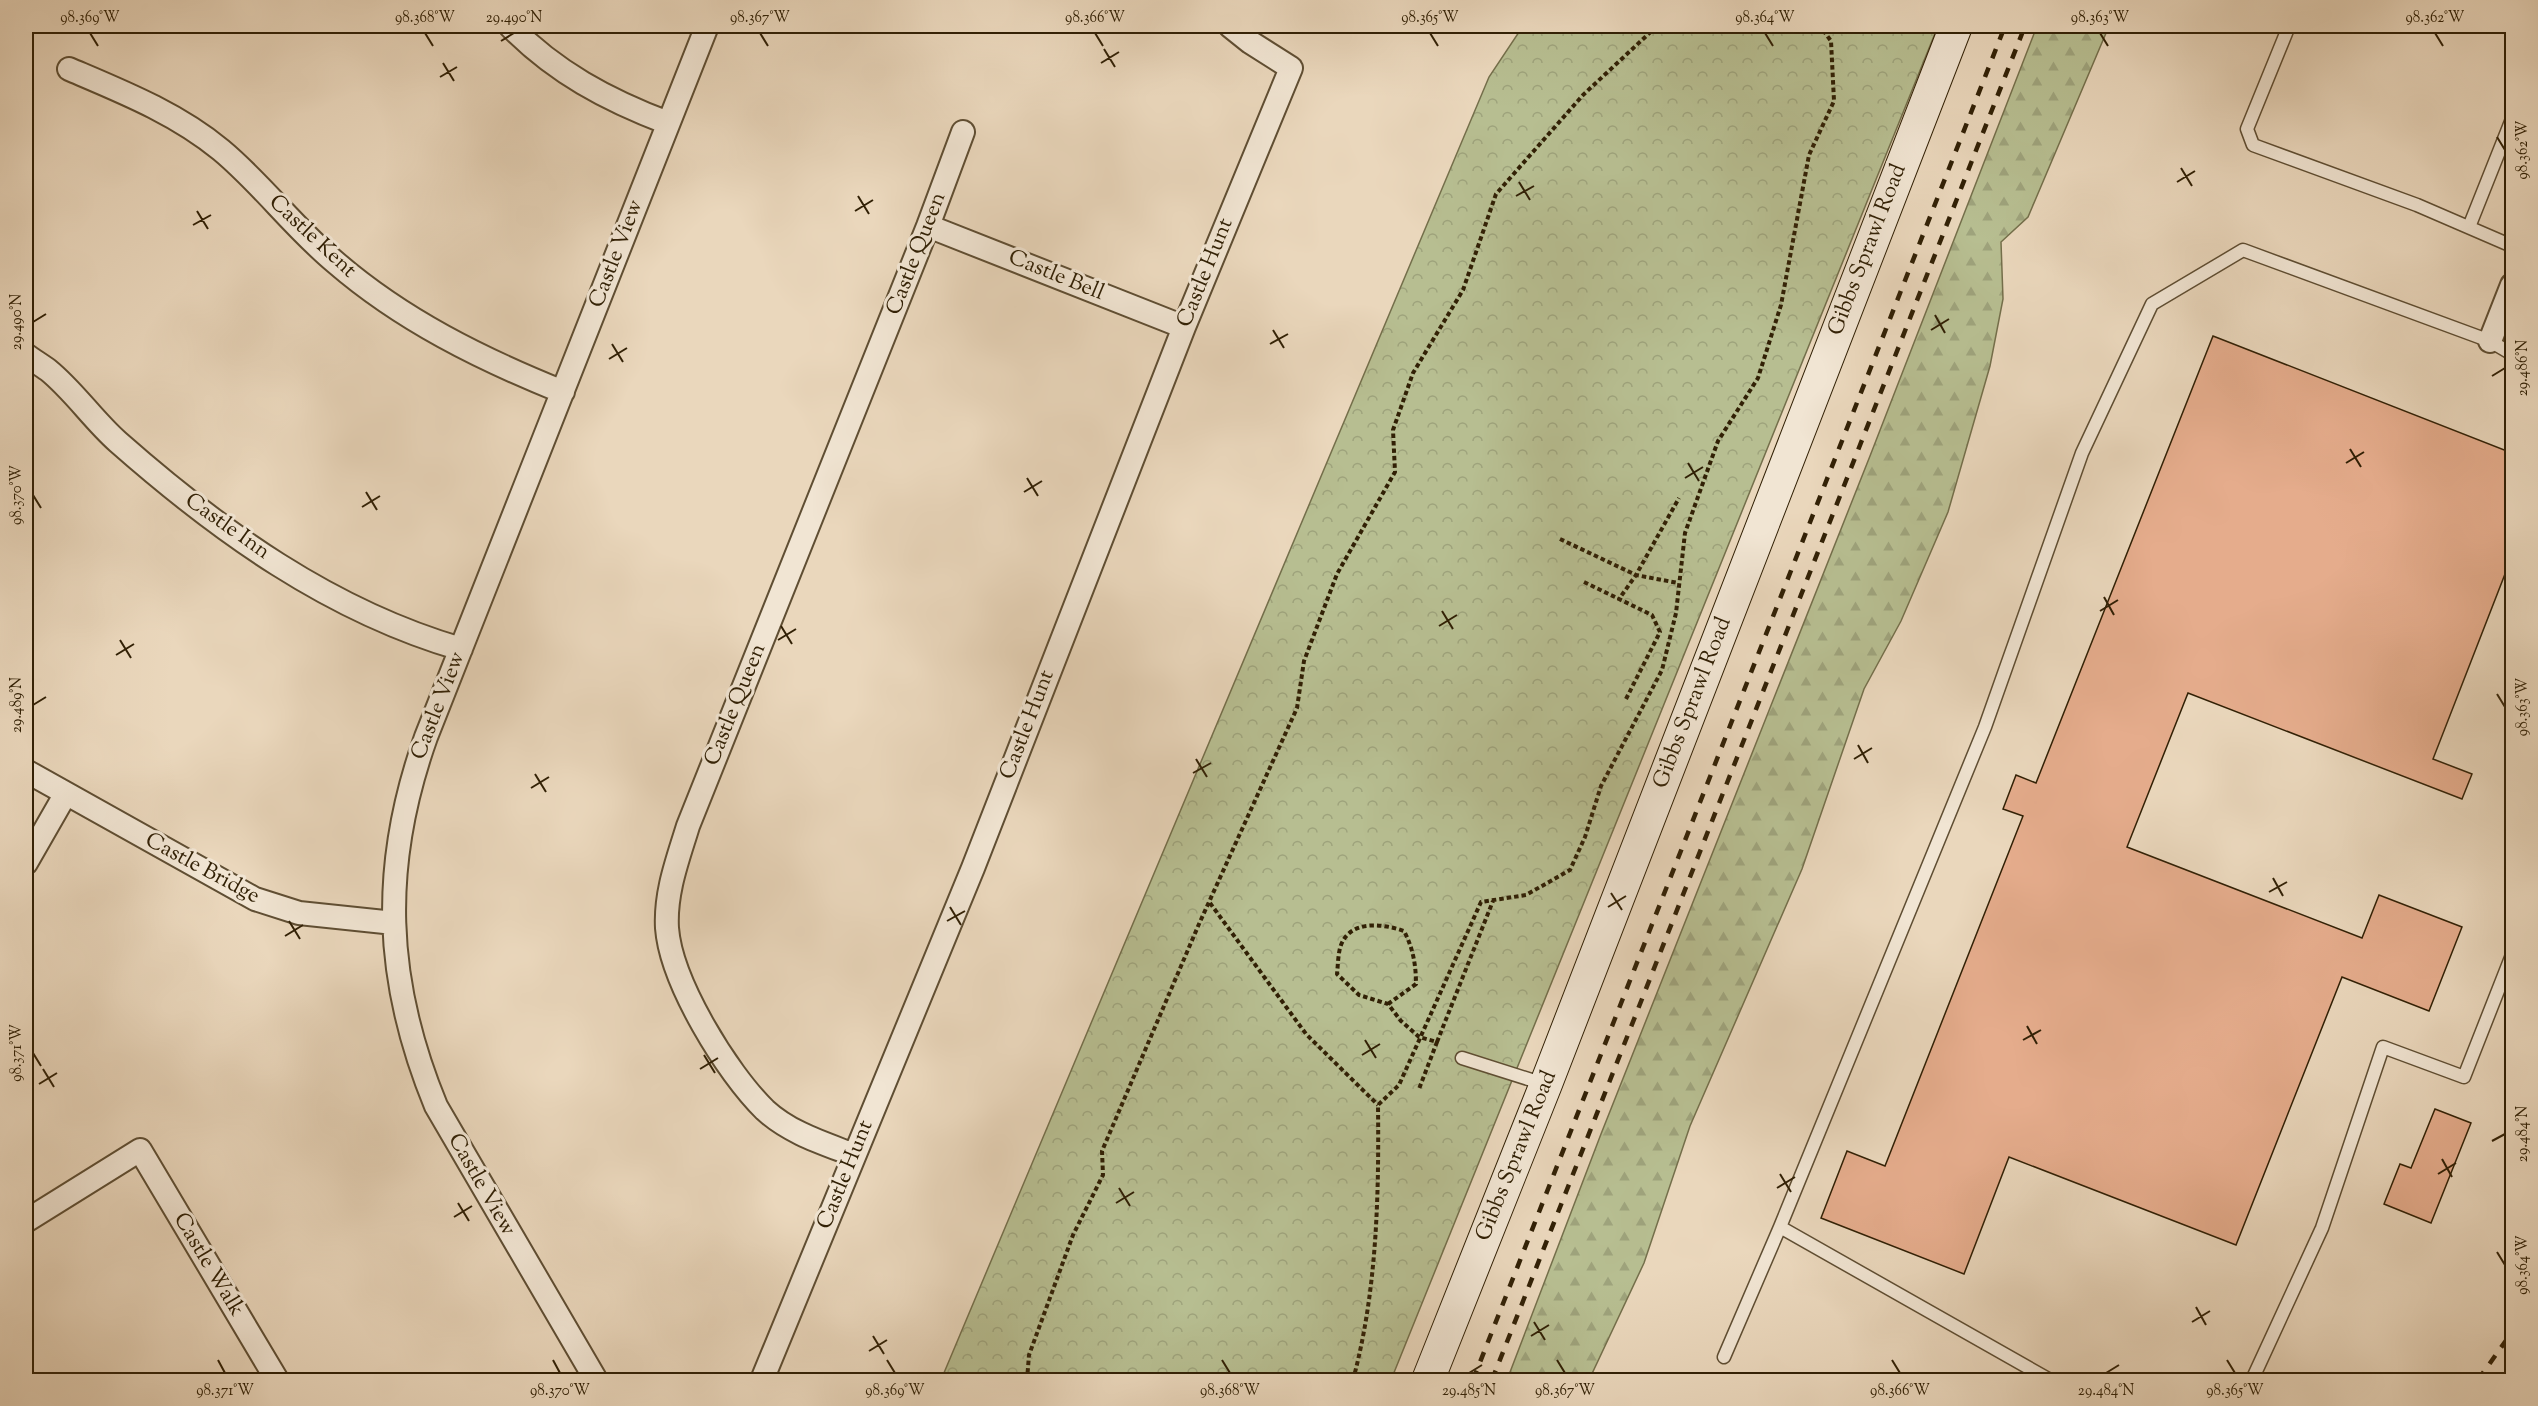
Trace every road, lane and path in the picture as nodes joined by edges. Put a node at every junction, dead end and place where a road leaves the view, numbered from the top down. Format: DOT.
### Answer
graph roads {
  1 [pos="510,26"];
  2 [pos="707,26"];
  3 [pos="1230,26"];
  4 [pos="1657,26"];
  5 [pos="1820,26"];
  6 [pos="1956,26"];
  7 [pos="2289,26"];
  8 [pos="69,69"];
  9 [pos="2512,119"];
  10 [pos="668,123"];
  11 [pos="963,132"];
  12 [pos="928,226"];
  13 [pos="2469,227"];
  14 [pos="2512,246"];
  15 [pos="2512,285"];
  16 [pos="1184,327"];
  17 [pos="2490,342"];
  18 [pos="2512,354"];
  19 [pos="26,356"];
  20 [pos="563,392"];
  21 [pos="1679,498"];
  22 [pos="1560,539"];
  23 [pos="1636,575"];
  24 [pos="1584,582"];
  25 [pos="1678,583"];
  26 [pos="1619,598"];
  27 [pos="461,649"];
  28 [pos="1626,699"];
  29 [pos="26,771"];
  30 [pos="65,795"];
  31 [pos="26,863"];
  32 [pos="1493,900"];
  33 [pos="1209,902"];
  34 [pos="394,923"];
  35 [pos="2512,955"];
  36 [pos="1388,1004"];
  37 [pos="1419,1037"];
  38 [pos="1437,1042"];
  39 [pos="1462,1058"];
  40 [pos="1546,1084"];
  41 [pos="1419,1089"];
  42 [pos="1378,1104"];
  43 [pos="854,1155"];
  44 [pos="26,1221"];
  45 [pos="1780,1227"];
  46 [pos="1724,1357"];
  47 [pos="277,1380"];
  48 [pos="596,1380"];
  49 [pos="762,1380"];
  50 [pos="1027,1380"];
  51 [pos="1353,1380"];
  52 [pos="1428,1380"];
  53 [pos="2050,1380"];
  54 [pos="2252,1380"];
  1 -- 10 [label="street"];
  2 -- 10 [label="street, Castle View"];
  3 -- 16 [label="street, Castle Hunt"];
  4 -- 33 [label="path"];
  5 -- 25 [label="path"];
  6 -- 40 [label="main road, Gibbs Sprawl Road"];
  7 -- 13 [label="lane"];
  8 -- 20 [label="street, Castle Kent"];
  9 -- 13 [label="lane"];
  10 -- 20 [label="street, Castle View"];
  11 -- 12 [label="street, Castle Queen"];
  12 -- 16 [label="street, Castle Bell"];
  12 -- 43 [label="street, Castle Queen"];
  13 -- 14 [label="lane"];
  15 -- 17 [label="street"];
  16 -- 43 [label="street, Castle Hunt"];
  17 -- 18 [label="lane"];
  17 -- 45 [label="lane"];
  19 -- 27 [label="street, Castle Inn"];
  20 -- 27 [label="street, Castle View"];
  21 -- 23 [label="path"];
  22 -- 23 [label="path"];
  23 -- 25 [label="path"];
  23 -- 26 [label="path"];
  24 -- 26 [label="path"];
  25 -- 32 [label="path"];
  26 -- 28 [label="path"];
  27 -- 34 [label="street, Castle View"];
  29 -- 30 [label="street, Castle Bridge"];
  30 -- 31 [label="street"];
  30 -- 34 [label="street, Castle Bridge"];
  32 -- 37 [label="path"];
  32 -- 38 [label="path"];
  33 -- 42 [label="path"];
  33 -- 50 [label="path"];
  34 -- 48 [label="street, Castle View"];
  35 -- 54 [label="lane"];
  36 -- 36 [label="path"];
  36 -- 37 [label="path"];
  37 -- 38 [label="path"];
  37 -- 42 [label="path"];
  38 -- 41 [label="path"];
  39 -- 40 [label="lane"];
  40 -- 52 [label="main road, Gibbs Sprawl Road"];
  42 -- 51 [label="path"];
  43 -- 49 [label="street, Castle Hunt"];
  44 -- 47 [label="street, Castle Walk"];
  45 -- 46 [label="lane"];
  45 -- 53 [label="lane"];
}
